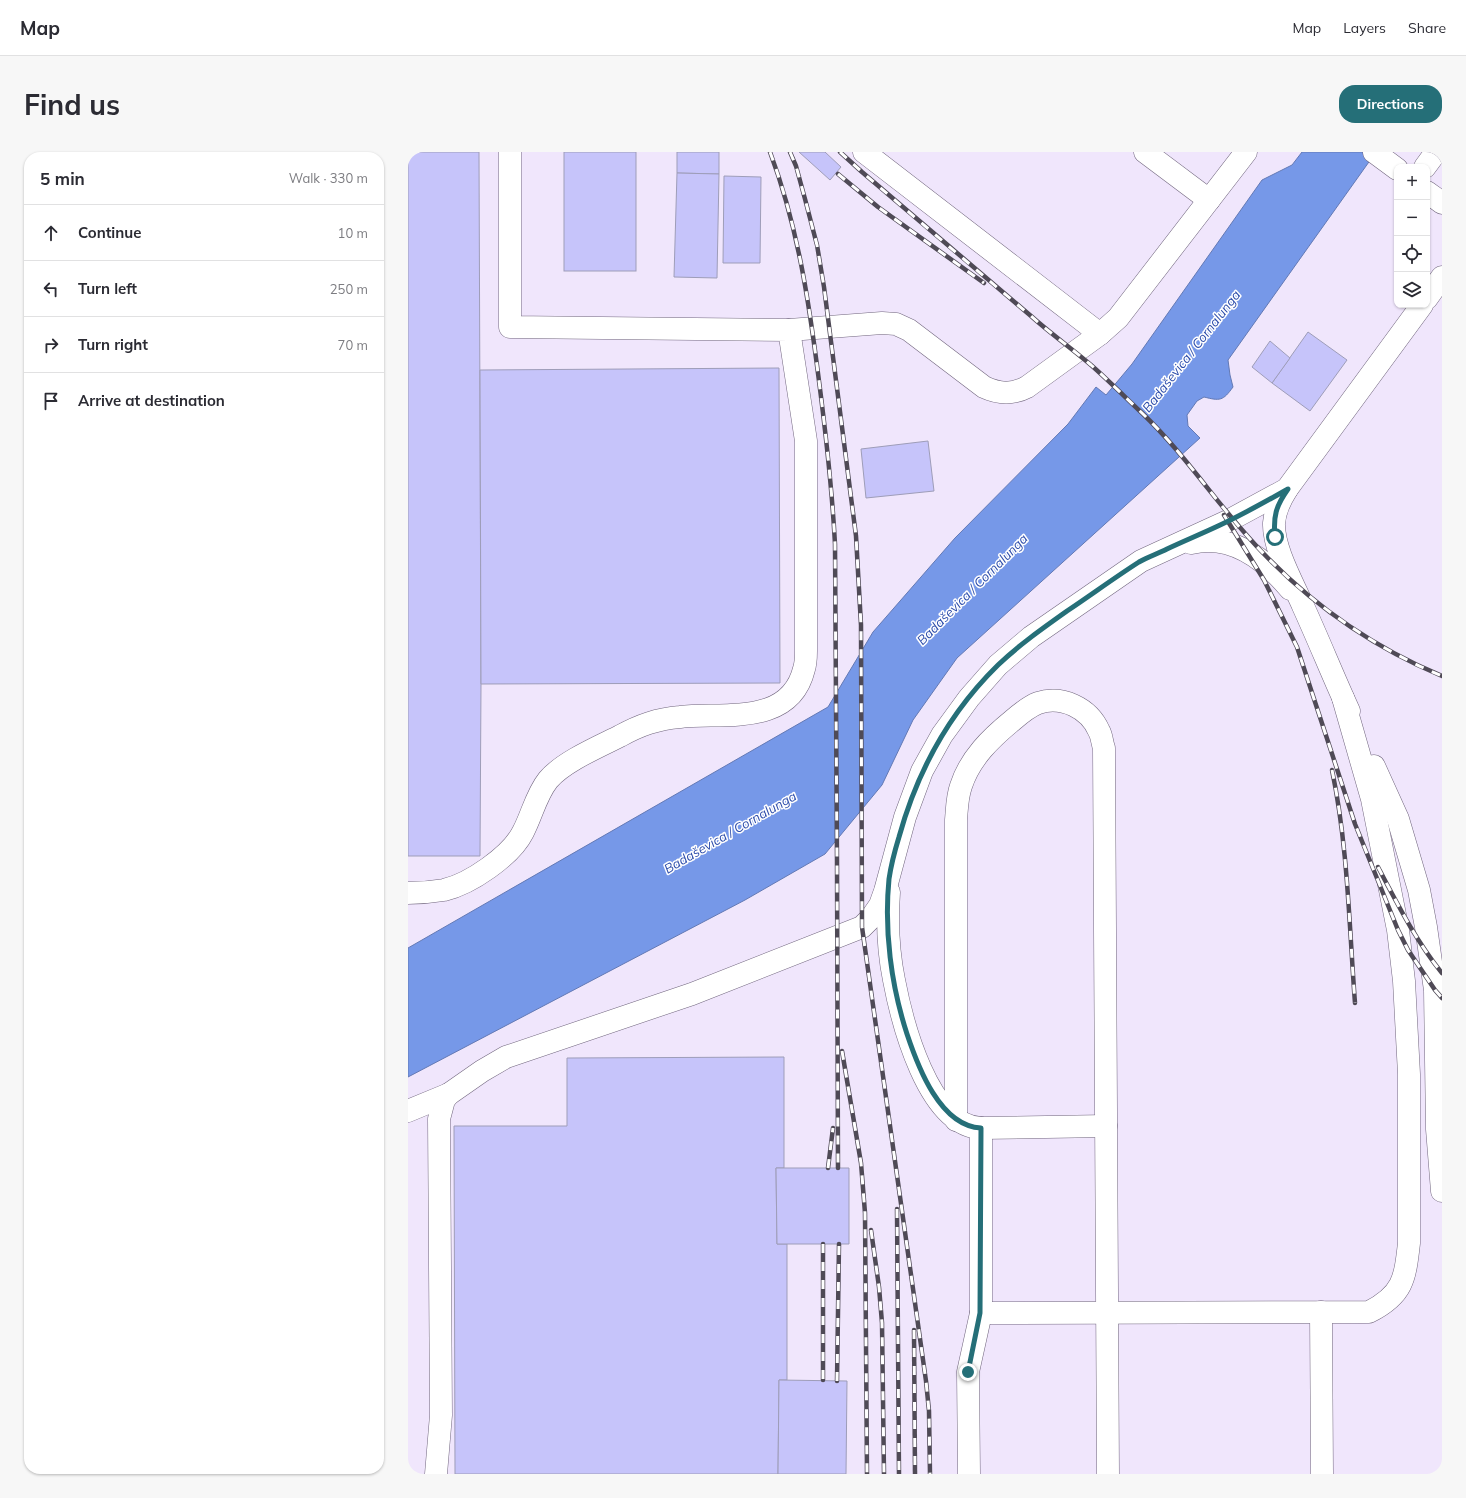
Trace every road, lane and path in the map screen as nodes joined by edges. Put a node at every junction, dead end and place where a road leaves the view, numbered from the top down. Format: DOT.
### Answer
graph roads {
  1 [pos="510,152"];
  2 [pos="864,152"];
  3 [pos="1145,152"];
  4 [pos="1246,152"];
  5 [pos="1436,152"];
  6 [pos="1427,164"];
  7 [pos="1430,194"];
  8 [pos="1209,200"];
  9 [pos="1442,203"];
  10 [pos="1442,277"];
  11 [pos="1430,294"];
  12 [pos="1420,308"];
  13 [pos="789,330"];
  14 [pos="1100,334"];
  15 [pos="1288,489"];
  16 [pos="1168,548"];
  17 [pos="1303,605"];
  18 [pos="1343,698"];
  19 [pos="889,877"];
  20 [pos="408,893"];
  21 [pos="449,1094"];
  22 [pos="408,1111"];
  23 [pos="956,1120"];
  24 [pos="1106,1126"];
  25 [pos="981,1128"];
  26 [pos="1442,1191"];
  27 [pos="1321,1312"];
  28 [pos="980,1313"];
  29 [pos="1108,1313"];
  30 [pos="436,1474"];
  31 [pos="969,1474"];
  32 [pos="1108,1474"];
  33 [pos="1322,1474"];
  1 -- 13 [label="street"];
  2 -- 14 [label="street"];
  3 -- 8 [label="street"];
  4 -- 8 [label="street"];
  5 -- 6 [label="street"];
  7 -- 9 [label="street"];
  8 -- 14 [label="street"];
  10 -- 11 [label="street"];
  12 -- 15 [label="street"];
  13 -- 14 [label="street"];
  13 -- 20 [label="street"];
  15 -- 16 [label="street"];
  15 -- 17 [label="street"];
  16 -- 17 [label="street"];
  16 -- 19 [label="street"];
  17 -- 18 [label="street"];
  18 -- 26 [label="street"];
  18 -- 27 [label="street"];
  19 -- 21 [label="street"];
  19 -- 23 [label="street"];
  21 -- 22 [label="street"];
  21 -- 30 [label="street"];
  23 -- 24 [label="street"];
  23 -- 25 [label="street"];
  24 -- 25 [label="street"];
  24 -- 29 [label="street"];
  25 -- 28 [label="street"];
  27 -- 29 [label="street"];
  27 -- 33 [label="street"];
  28 -- 29 [label="street"];
  28 -- 31 [label="street"];
  29 -- 32 [label="street"];
}
